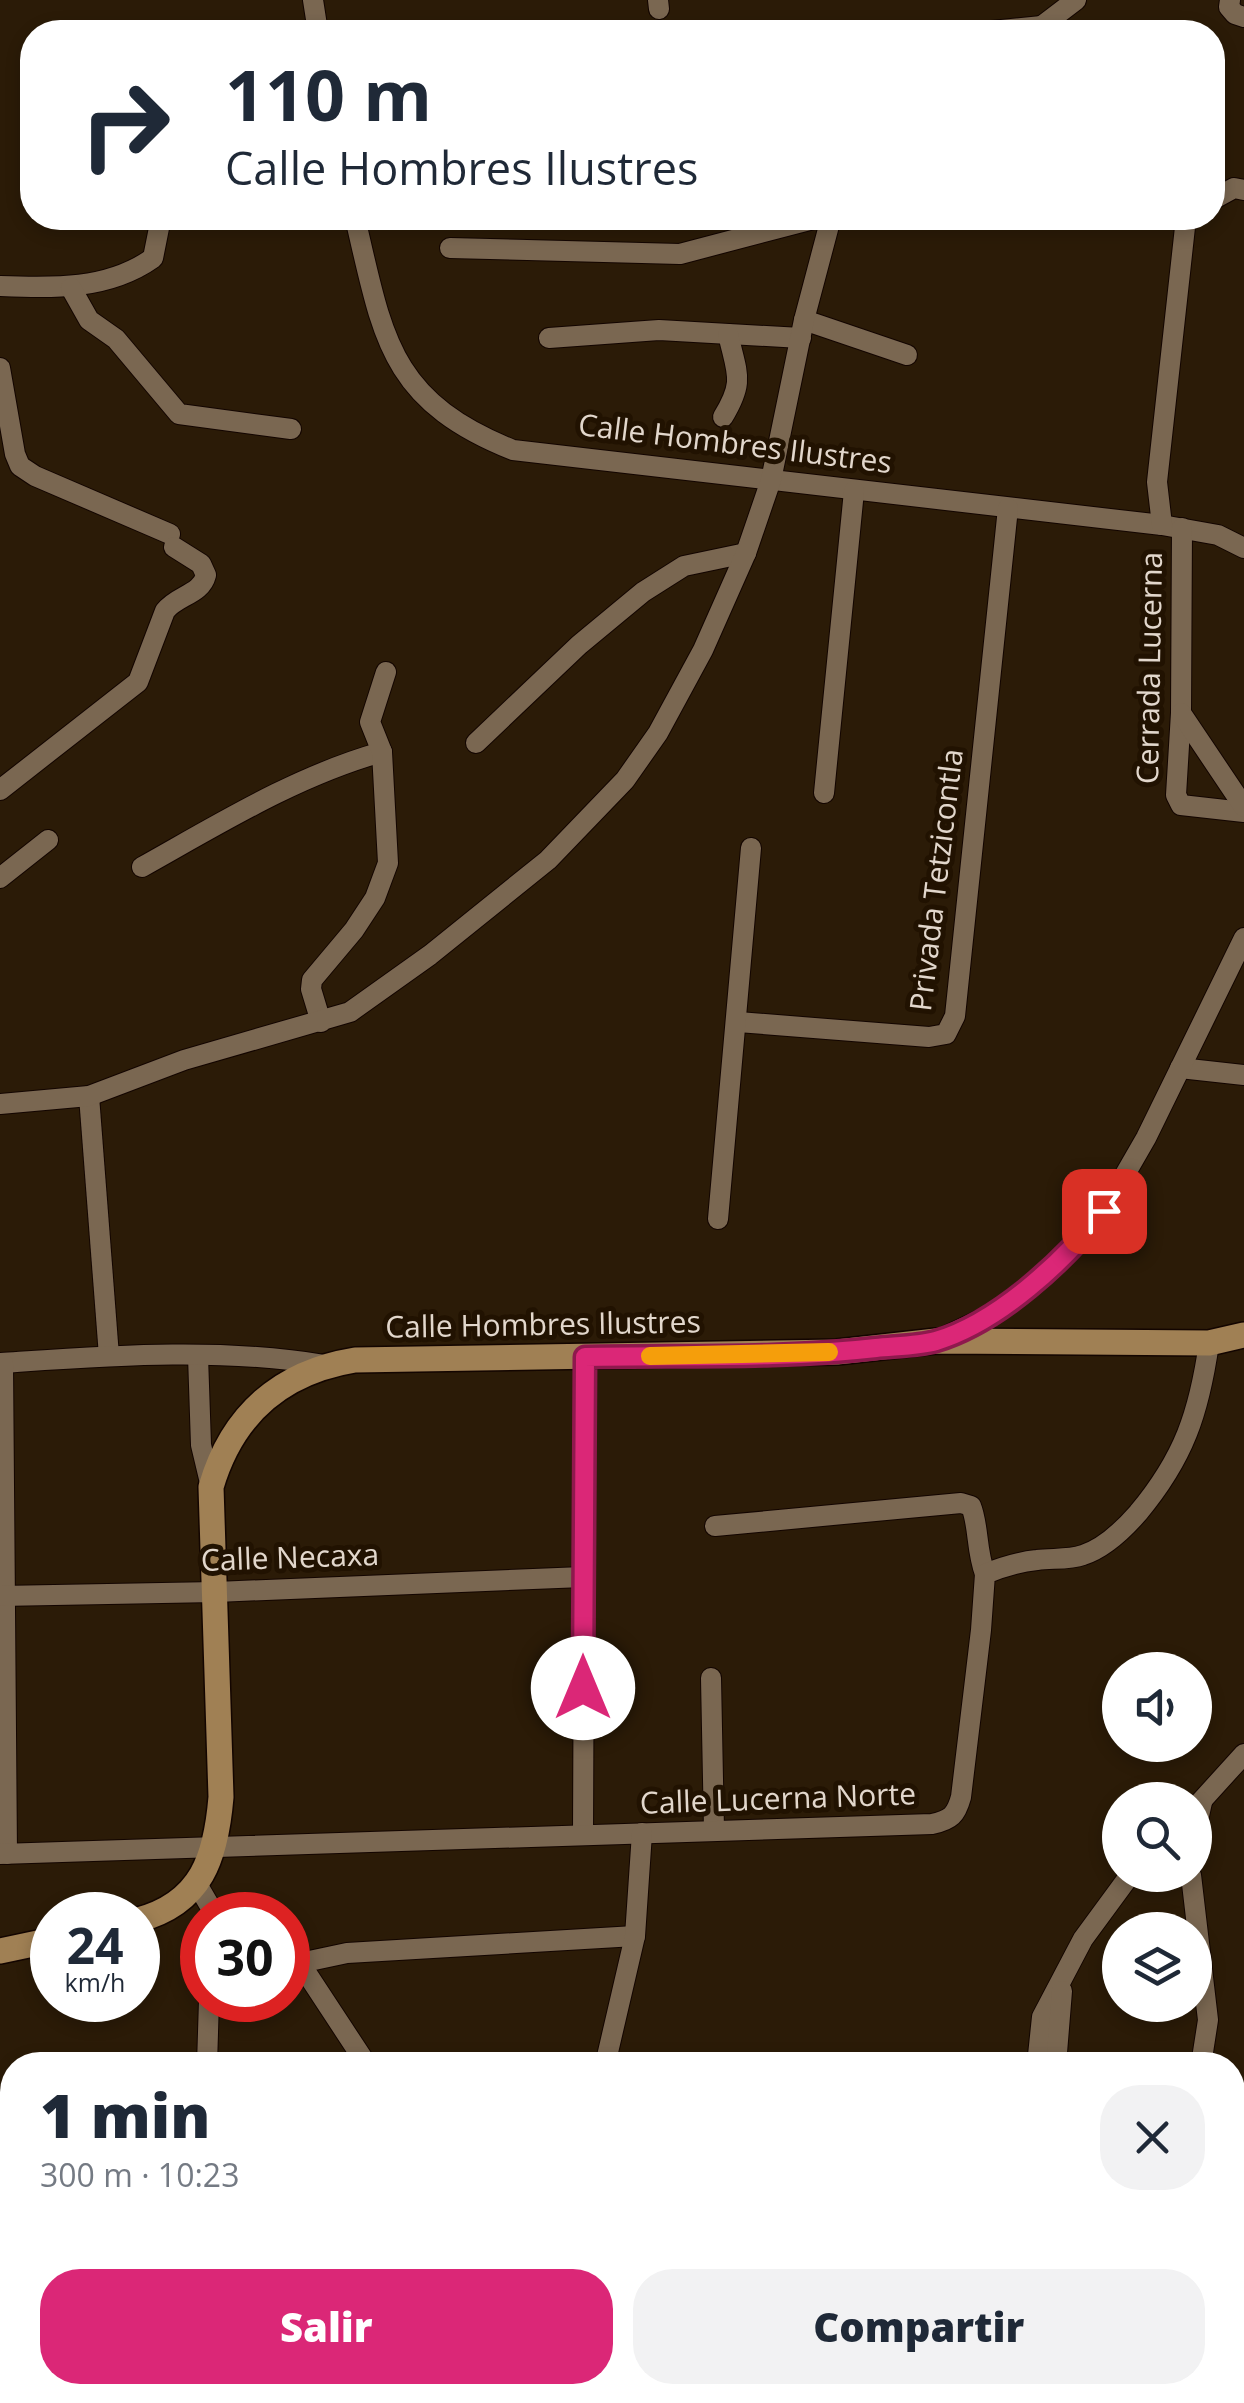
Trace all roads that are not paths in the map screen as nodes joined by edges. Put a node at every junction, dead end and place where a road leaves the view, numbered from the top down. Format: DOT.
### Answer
graph roads {
  1 [pos="1076,0"];
  2 [pos="1230,0"];
  3 [pos="1244,17"];
  4 [pos="1050,20"];
  5 [pos="159,230"];
  6 [pos="358,230"];
  7 [pos="771,230"];
  8 [pos="829,230"];
  9 [pos="1185,230"];
  10 [pos="450,248"];
  11 [pos="0,286"];
  12 [pos="71,288"];
  13 [pos="803,329"];
  14 [pos="728,334"];
  15 [pos="550,338"];
  16 [pos="907,355"];
  17 [pos="0,368"];
  18 [pos="722,418"];
  19 [pos="291,430"];
  20 [pos="771,480"];
  21 [pos="854,491"];
  22 [pos="1008,508"];
  23 [pos="1172,527"];
  24 [pos="1243,545"];
  25 [pos="746,553"];
  26 [pos="386,672"];
  27 [pos="1181,714"];
  28 [pos="476,743"];
  29 [pos="382,752"];
  30 [pos="0,790"];
  31 [pos="824,793"];
  32 [pos="1244,809"];
  33 [pos="48,840"];
  34 [pos="751,848"];
  35 [pos="142,867"];
  36 [pos="0,878"];
  37 [pos="1244,938"];
  38 [pos="321,1022"];
  39 [pos="738,1022"];
  40 [pos="1180,1068"];
  41 [pos="1244,1075"];
  42 [pos="88,1096"];
  43 [pos="0,1104"];
  44 [pos="718,1219"];
  45 [pos="1244,1336"];
  46 [pos="936,1341"];
  47 [pos="1208,1344"];
  48 [pos="109,1356"];
  49 [pos="198,1356"];
  50 [pos="585,1357"];
  51 [pos="2,1363"];
  52 [pos="325,1365"];
  53 [pos="212,1487"];
  54 [pos="715,1526"];
  55 [pos="985,1574"];
  56 [pos="583,1577"];
  57 [pos="216,1592"];
  58 [pos="1,1596"];
  59 [pos="710,1678"];
  60 [pos="1244,1754"];
  61 [pos="1212,1790"];
  62 [pos="714,1830"];
  63 [pos="642,1833"];
  64 [pos="583,1835"];
  65 [pos="216,1848"];
  66 [pos="4,1854"];
  67 [pos="197,1884"];
  68 [pos="202,1892"];
  69 [pos="1118,1892"];
  70 [pos="1193,1892"];
  71 [pos="160,1911"];
  72 [pos="635,1936"];
  73 [pos="30,1944"];
  74 [pos="0,1950"];
  75 [pos="310,1957"];
  76 [pos="1064,1974"];
  77 [pos="310,1982"];
  78 [pos="208,2022"];
  79 [pos="207,2052"];
  80 [pos="358,2052"];
  81 [pos="607,2052"];
  82 [pos="1038,2052"];
  83 [pos="1057,2052"];
  84 [pos="1203,2052"];
  1 -- 4 [label="street"];
  2 -- 3 [label="street"];
  5 -- 12 [label="street"];
  6 -- 20 [label="street, Calle Hombres Ilustres"];
  7 -- 10 [label="street"];
  8 -- 13 [label="street"];
  9 -- 23 [label="street, Cerrada Lucerna"];
  11 -- 12 [label="street"];
  12 -- 19 [label="street"];
  13 -- 14 [label="street"];
  13 -- 16 [label="street"];
  13 -- 20 [label="street"];
  14 -- 15 [label="street"];
  14 -- 18 [label="street"];
  17 -- 30 [label="street"];
  20 -- 21 [label="street, Calle Hombres Ilustres"];
  20 -- 25 [label="street"];
  21 -- 22 [label="street, Calle Hombres Ilustres"];
  21 -- 31 [label="street"];
  22 -- 23 [label="street, Calle Hombres Ilustres"];
  22 -- 39 [label="street, Privada Tetzicontla"];
  23 -- 24 [label="street, Calle Hombres Ilustres"];
  23 -- 27 [label="street, Cerrada Lucerna"];
  25 -- 28 [label="street"];
  25 -- 38 [label="street"];
  26 -- 29 [label="street"];
  27 -- 32 [label="street"];
  27 -- 32 [label="street, Cerrada Lucerna"];
  29 -- 35 [label="street"];
  29 -- 38 [label="street"];
  33 -- 36 [label="street"];
  34 -- 39 [label="street"];
  37 -- 40 [label="street, Calle Hombres Ilustres"];
  38 -- 42 [label="street"];
  39 -- 44 [label="street"];
  40 -- 41 [label="street"];
  40 -- 46 [label="street, Calle Hombres Ilustres"];
  42 -- 43 [label="street"];
  42 -- 48 [label="street"];
  45 -- 47 [label="main road, Calle Hombres Ilustres"];
  46 -- 47 [label="main road, Calle Hombres Ilustres"];
  46 -- 50 [label="main road, Calle Hombres Ilustres"];
  47 -- 55 [label="street"];
  48 -- 49 [label="street"];
  48 -- 51 [label="street"];
  49 -- 52 [label="street"];
  49 -- 53 [label="street, Calle Hombres Ilustres"];
  50 -- 52 [label="main road, Calle Hombres Ilustres"];
  50 -- 56 [label="street"];
  51 -- 58 [label="street"];
  52 -- 53 [label="main road, Calle Hombres Ilustres"];
  53 -- 57 [label="main road, Calle Hombres Ilustres"];
  54 -- 55 [label="street"];
  55 -- 62 [label="street, Calle Lucerna Norte"];
  56 -- 57 [label="street, Calle Necaxa"];
  56 -- 64 [label="street"];
  57 -- 58 [label="street, Calle Necaxa"];
  57 -- 65 [label="main road, Calle Hombres Ilustres"];
  58 -- 66 [label="street"];
  59 -- 62 [label="street"];
  60 -- 61 [label="street"];
  62 -- 63 [label="street, Calle Lucerna Norte"];
  63 -- 64 [label="street, Calle Lucerna Norte"];
  63 -- 72 [label="street"];
  64 -- 65 [label="street, Calle Lucerna Norte"];
  65 -- 66 [label="street, Calle Lucerna Norte"];
  65 -- 67 [label="main road, Calle Hombres Ilustres"];
  67 -- 68 [label="street"];
  67 -- 71 [label="main road, Calle Hombres Ilustres"];
  69 -- 76 [label="street"];
  70 -- 84 [label="street"];
  72 -- 75 [label="street"];
  72 -- 81 [label="street"];
  73 -- 74 [label="main road"];
  76 -- 82 [label="street"];
  76 -- 83 [label="street"];
  77 -- 80 [label="street"];
  78 -- 79 [label="street"];
}
